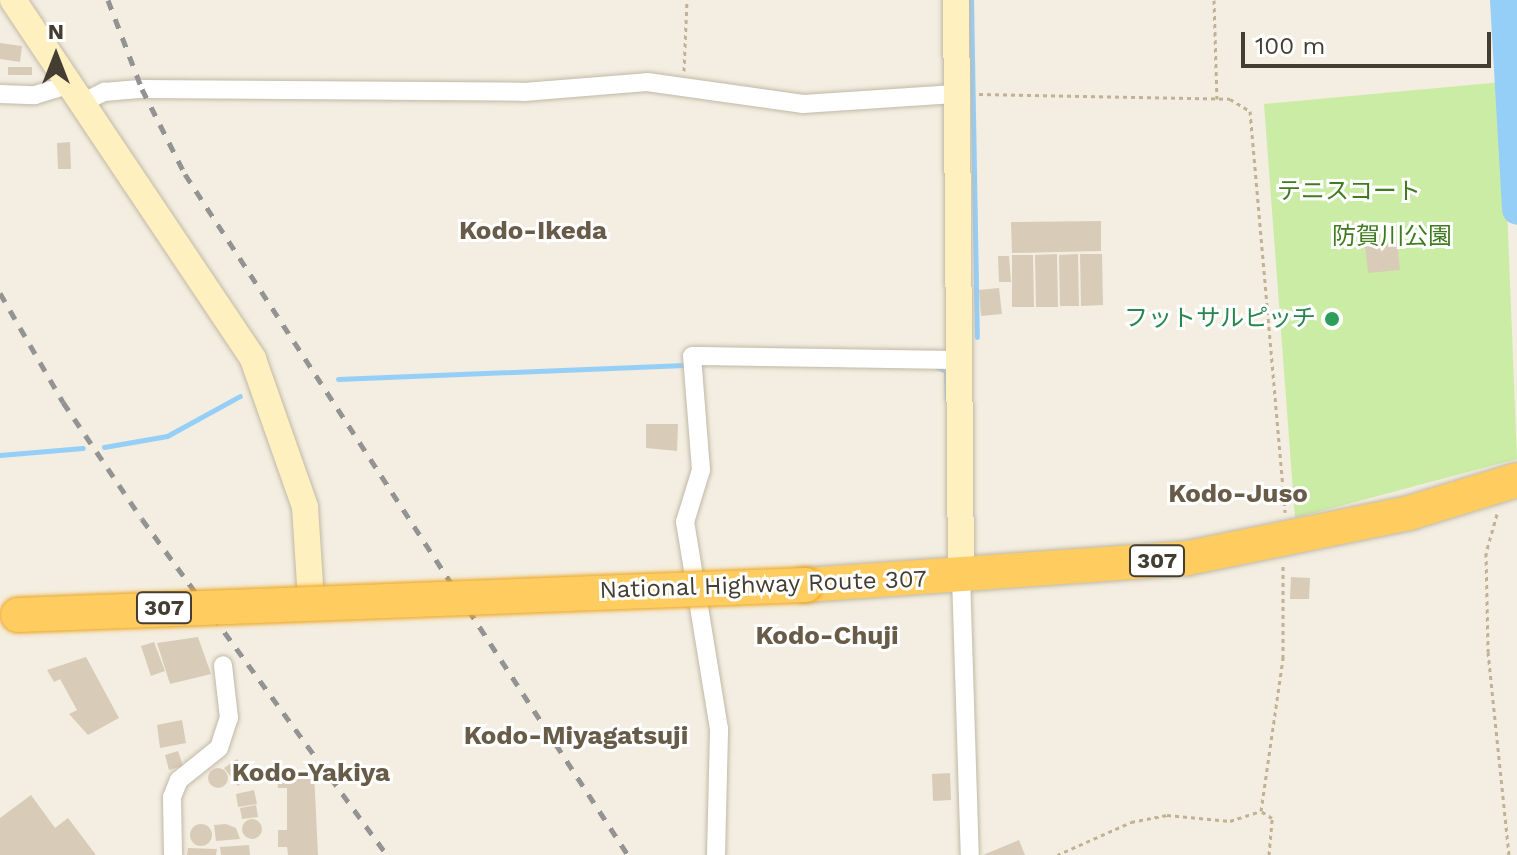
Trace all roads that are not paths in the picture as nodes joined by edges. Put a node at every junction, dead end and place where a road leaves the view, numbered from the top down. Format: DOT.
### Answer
graph roads {
  1 [pos="13,0"];
  2 [pos="956,0"];
  3 [pos="76,93"];
  4 [pos="0,94"];
  5 [pos="955,94"];
  6 [pos="960,360"];
  7 [pos="1509,483"];
  8 [pos="961,576"];
  9 [pos="311,600"];
  10 [pos="9,616"];
  11 [pos="223,665"];
  12 [pos="173,855"];
  13 [pos="716,855"];
  14 [pos="970,855"];
  1 -- 3 [label="street"];
  2 -- 5 [label="street"];
  3 -- 4 [label="street"];
  3 -- 5 [label="street"];
  3 -- 9 [label="street"];
  5 -- 6 [label="street"];
  6 -- 8 [label="street"];
  6 -- 13 [label="street"];
  7 -- 8 [label="highway, National Highway Route 307 / 307"];
  8 -- 9 [label="highway, National Highway Route 307 / 307, bridge"];
  8 -- 14 [label="street"];
  9 -- 10 [label="highway, National Highway Route 307 / 307, bridge"];
  11 -- 12 [label="street"];
}
